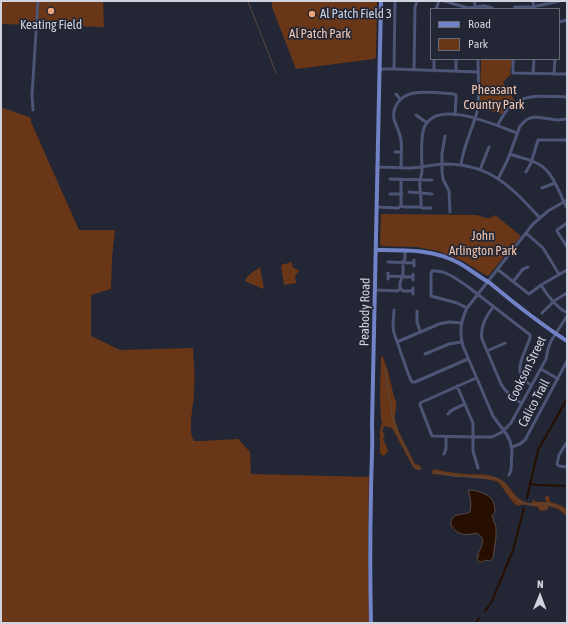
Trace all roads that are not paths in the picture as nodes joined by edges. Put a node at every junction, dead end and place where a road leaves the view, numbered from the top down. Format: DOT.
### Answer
graph roads {
  1 [pos="38,1"];
  2 [pos="381,1"];
  3 [pos="396,1"];
  4 [pos="417,1"];
  5 [pos="444,1"];
  6 [pos="474,1"];
  7 [pos="533,1"];
  8 [pos="560,1"];
  9 [pos="458,7"];
  10 [pos="476,8"];
  11 [pos="492,8"];
  12 [pos="514,8"];
  13 [pos="534,8"];
  14 [pos="434,60"];
  15 [pos="456,60"];
  16 [pos="478,60"];
  17 [pos="514,60"];
  18 [pos="534,60"];
  19 [pos="554,60"];
  20 [pos="394,69"];
  21 [pos="380,70"];
  22 [pos="414,70"];
  23 [pos="434,71"];
  24 [pos="456,71"];
  25 [pos="478,72"];
  26 [pos="533,74"];
  27 [pos="554,74"];
  28 [pos="567,74"];
  29 [pos="396,94"];
  30 [pos="567,97"];
  31 [pos="400,99"];
  32 [pos="33,110"];
  33 [pos="416,115"];
  34 [pos="455,115"];
  35 [pos="475,118"];
  36 [pos="567,119"];
  37 [pos="427,123"];
  38 [pos="498,125"];
  39 [pos="517,133"];
  40 [pos="445,136"];
  41 [pos="567,140"];
  42 [pos="489,147"];
  43 [pos="395,152"];
  44 [pos="401,152"];
  45 [pos="510,154"];
  46 [pos="531,161"];
  47 [pos="442,164"];
  48 [pos="461,165"];
  49 [pos="422,167"];
  50 [pos="378,168"];
  51 [pos="401,168"];
  52 [pos="480,170"];
  53 [pos="526,172"];
  54 [pos="390,179"];
  55 [pos="420,179"];
  56 [pos="498,179"];
  57 [pos="401,180"];
  58 [pos="432,180"];
  59 [pos="555,183"];
  60 [pos="542,188"];
  61 [pos="409,192"];
  62 [pos="420,193"];
  63 [pos="390,194"];
  64 [pos="402,194"];
  65 [pos="432,194"];
  66 [pos="565,201"];
  67 [pos="401,206"];
  68 [pos="377,207"];
  69 [pos="420,207"];
  70 [pos="431,208"];
  71 [pos="567,208"];
  72 [pos="450,212"];
  73 [pos="540,218"];
  74 [pos="567,223"];
  75 [pos="526,233"];
  76 [pos="567,247"];
  77 [pos="376,250"];
  78 [pos="405,251"];
  79 [pos="388,262"];
  80 [pos="404,262"];
  81 [pos="414,263"];
  82 [pos="528,267"];
  83 [pos="497,269"];
  84 [pos="567,270"];
  85 [pos="559,274"];
  86 [pos="388,276"];
  87 [pos="402,276"];
  88 [pos="413,277"];
  89 [pos="487,282"];
  90 [pos="513,282"];
  91 [pos="541,284"];
  92 [pos="400,288"];
  93 [pos="375,290"];
  94 [pos="413,291"];
  95 [pos="567,293"];
  96 [pos="477,294"];
  97 [pos="554,301"];
  98 [pos="494,307"];
  99 [pos="468,308"];
  100 [pos="394,310"];
  101 [pos="417,311"];
  102 [pos="542,313"];
  103 [pos="567,313"];
  104 [pos="567,316"];
  105 [pos="462,323"];
  106 [pos="420,331"];
  107 [pos="556,334"];
  108 [pos="567,341"];
  109 [pos="397,342"];
  110 [pos="461,342"];
  111 [pos="505,343"];
  112 [pos="487,351"];
  113 [pos="425,354"];
  114 [pos="468,359"];
  115 [pos="567,361"];
  116 [pos="540,369"];
  117 [pos="476,378"];
  118 [pos="558,379"];
  119 [pos="457,386"];
  120 [pos="531,386"];
  121 [pos="522,403"];
  122 [pos="465,404"];
  123 [pos="448,414"];
  124 [pos="504,431"];
  125 [pos="446,437"];
  126 [pos="473,437"];
  127 [pos="567,442"];
  128 [pos="512,447"];
  129 [pos="444,454"];
  130 [pos="567,467"];
  131 [pos="478,468"];
  132 [pos="509,475"];
  133 [pos="371,623"];
  1 -- 32 [label="street"];
  2 -- 21 [label="main road, Peabody Road"];
  3 -- 20 [label="street"];
  4 -- 22 [label="street"];
  5 -- 9 [label="street"];
  6 -- 10 [label="street"];
  7 -- 13 [label="street"];
  8 -- 13 [label="street"];
  9 -- 10 [label="street"];
  10 -- 11 [label="street"];
  12 -- 13 [label="street"];
  14 -- 23 [label="street"];
  15 -- 24 [label="street"];
  16 -- 25 [label="street"];
  17 -- 26 [label="street"];
  18 -- 26 [label="street"];
  19 -- 27 [label="street"];
  20 -- 21 [label="street"];
  20 -- 22 [label="street"];
  21 -- 50 [label="main road, Peabody Road"];
  22 -- 23 [label="street"];
  23 -- 24 [label="street"];
  24 -- 25 [label="street"];
  25 -- 35 [label="street"];
  26 -- 27 [label="street"];
  27 -- 28 [label="street"];
  29 -- 31 [label="street"];
  30 -- 38 [label="street"];
  31 -- 34 [label="street"];
  31 -- 44 [label="street"];
  33 -- 37 [label="street"];
  34 -- 35 [label="street"];
  34 -- 37 [label="street"];
  35 -- 38 [label="street"];
  35 -- 48 [label="street"];
  36 -- 39 [label="street"];
  37 -- 49 [label="street"];
  38 -- 39 [label="street"];
  39 -- 45 [label="street"];
  40 -- 47 [label="street"];
  41 -- 46 [label="street"];
  42 -- 52 [label="street"];
  43 -- 44 [label="street"];
  44 -- 51 [label="street"];
  45 -- 46 [label="street"];
  45 -- 56 [label="street"];
  46 -- 53 [label="street"];
  46 -- 59 [label="street"];
  47 -- 48 [label="street"];
  47 -- 49 [label="street"];
  47 -- 72 [label="street"];
  48 -- 52 [label="street"];
  49 -- 51 [label="street"];
  49 -- 55 [label="street"];
  50 -- 51 [label="street"];
  50 -- 68 [label="main road, Peabody Road"];
  52 -- 56 [label="street"];
  54 -- 57 [label="street"];
  55 -- 57 [label="street"];
  55 -- 58 [label="street"];
  55 -- 62 [label="street"];
  56 -- 73 [label="street"];
  57 -- 64 [label="street"];
  59 -- 60 [label="street"];
  59 -- 66 [label="street"];
  61 -- 62 [label="street"];
  62 -- 65 [label="street"];
  62 -- 69 [label="street"];
  63 -- 64 [label="street"];
  64 -- 67 [label="street"];
  66 -- 71 [label="street"];
  66 -- 73 [label="street"];
  67 -- 68 [label="street"];
  67 -- 69 [label="street"];
  68 -- 77 [label="main road, Peabody Road"];
  69 -- 70 [label="street"];
  73 -- 75 [label="street"];
  74 -- 76 [label="street"];
  75 -- 83 [label="street"];
  75 -- 85 [label="street"];
  77 -- 78 [label="main road"];
  77 -- 93 [label="main road, Peabody Road"];
  78 -- 80 [label="street"];
  78 -- 89 [label="main road"];
  79 -- 80 [label="street"];
  80 -- 81 [label="street"];
  80 -- 87 [label="street"];
  82 -- 90 [label="street"];
  83 -- 89 [label="street"];
  83 -- 90 [label="street"];
  84 -- 85 [label="street"];
  85 -- 91 [label="street"];
  86 -- 87 [label="street"];
  87 -- 88 [label="street"];
  87 -- 92 [label="street"];
  89 -- 96 [label="street"];
  89 -- 107 [label="main road"];
  90 -- 91 [label="street"];
  91 -- 97 [label="street"];
  92 -- 93 [label="street"];
  92 -- 94 [label="street"];
  93 -- 133 [label="main road, Peabody Road"];
  95 -- 97 [label="street"];
  96 -- 98 [label="street"];
  96 -- 99 [label="street"];
  96 -- 99 [label="street"];
  97 -- 102 [label="street"];
  97 -- 103 [label="street"];
  98 -- 112 [label="street"];
  98 -- 120 [label="street"];
  99 -- 105 [label="street"];
  100 -- 109 [label="street"];
  101 -- 106 [label="street"];
  104 -- 107 [label="street, Cookson Street"];
  105 -- 106 [label="street"];
  105 -- 110 [label="street"];
  106 -- 109 [label="street"];
  107 -- 108 [label="main road"];
  107 -- 116 [label="street, Cookson Street"];
  109 -- 114 [label="street"];
  110 -- 113 [label="street"];
  110 -- 114 [label="street"];
  111 -- 112 [label="street"];
  112 -- 121 [label="street"];
  114 -- 117 [label="street"];
  115 -- 118 [label="street, Calico Trail"];
  116 -- 118 [label="street"];
  116 -- 120 [label="street, Cookson Street"];
  117 -- 119 [label="street"];
  117 -- 124 [label="street"];
  118 -- 128 [label="street, Calico Trail"];
  119 -- 122 [label="street"];
  119 -- 125 [label="street"];
  120 -- 121 [label="street, Cookson Street"];
  121 -- 124 [label="street, Cookson Street"];
  122 -- 123 [label="street"];
  122 -- 126 [label="street"];
  124 -- 126 [label="street"];
  124 -- 128 [label="street"];
  125 -- 126 [label="street"];
  125 -- 129 [label="street"];
  126 -- 131 [label="street"];
  127 -- 130 [label="street"];
  128 -- 132 [label="street"];
}
